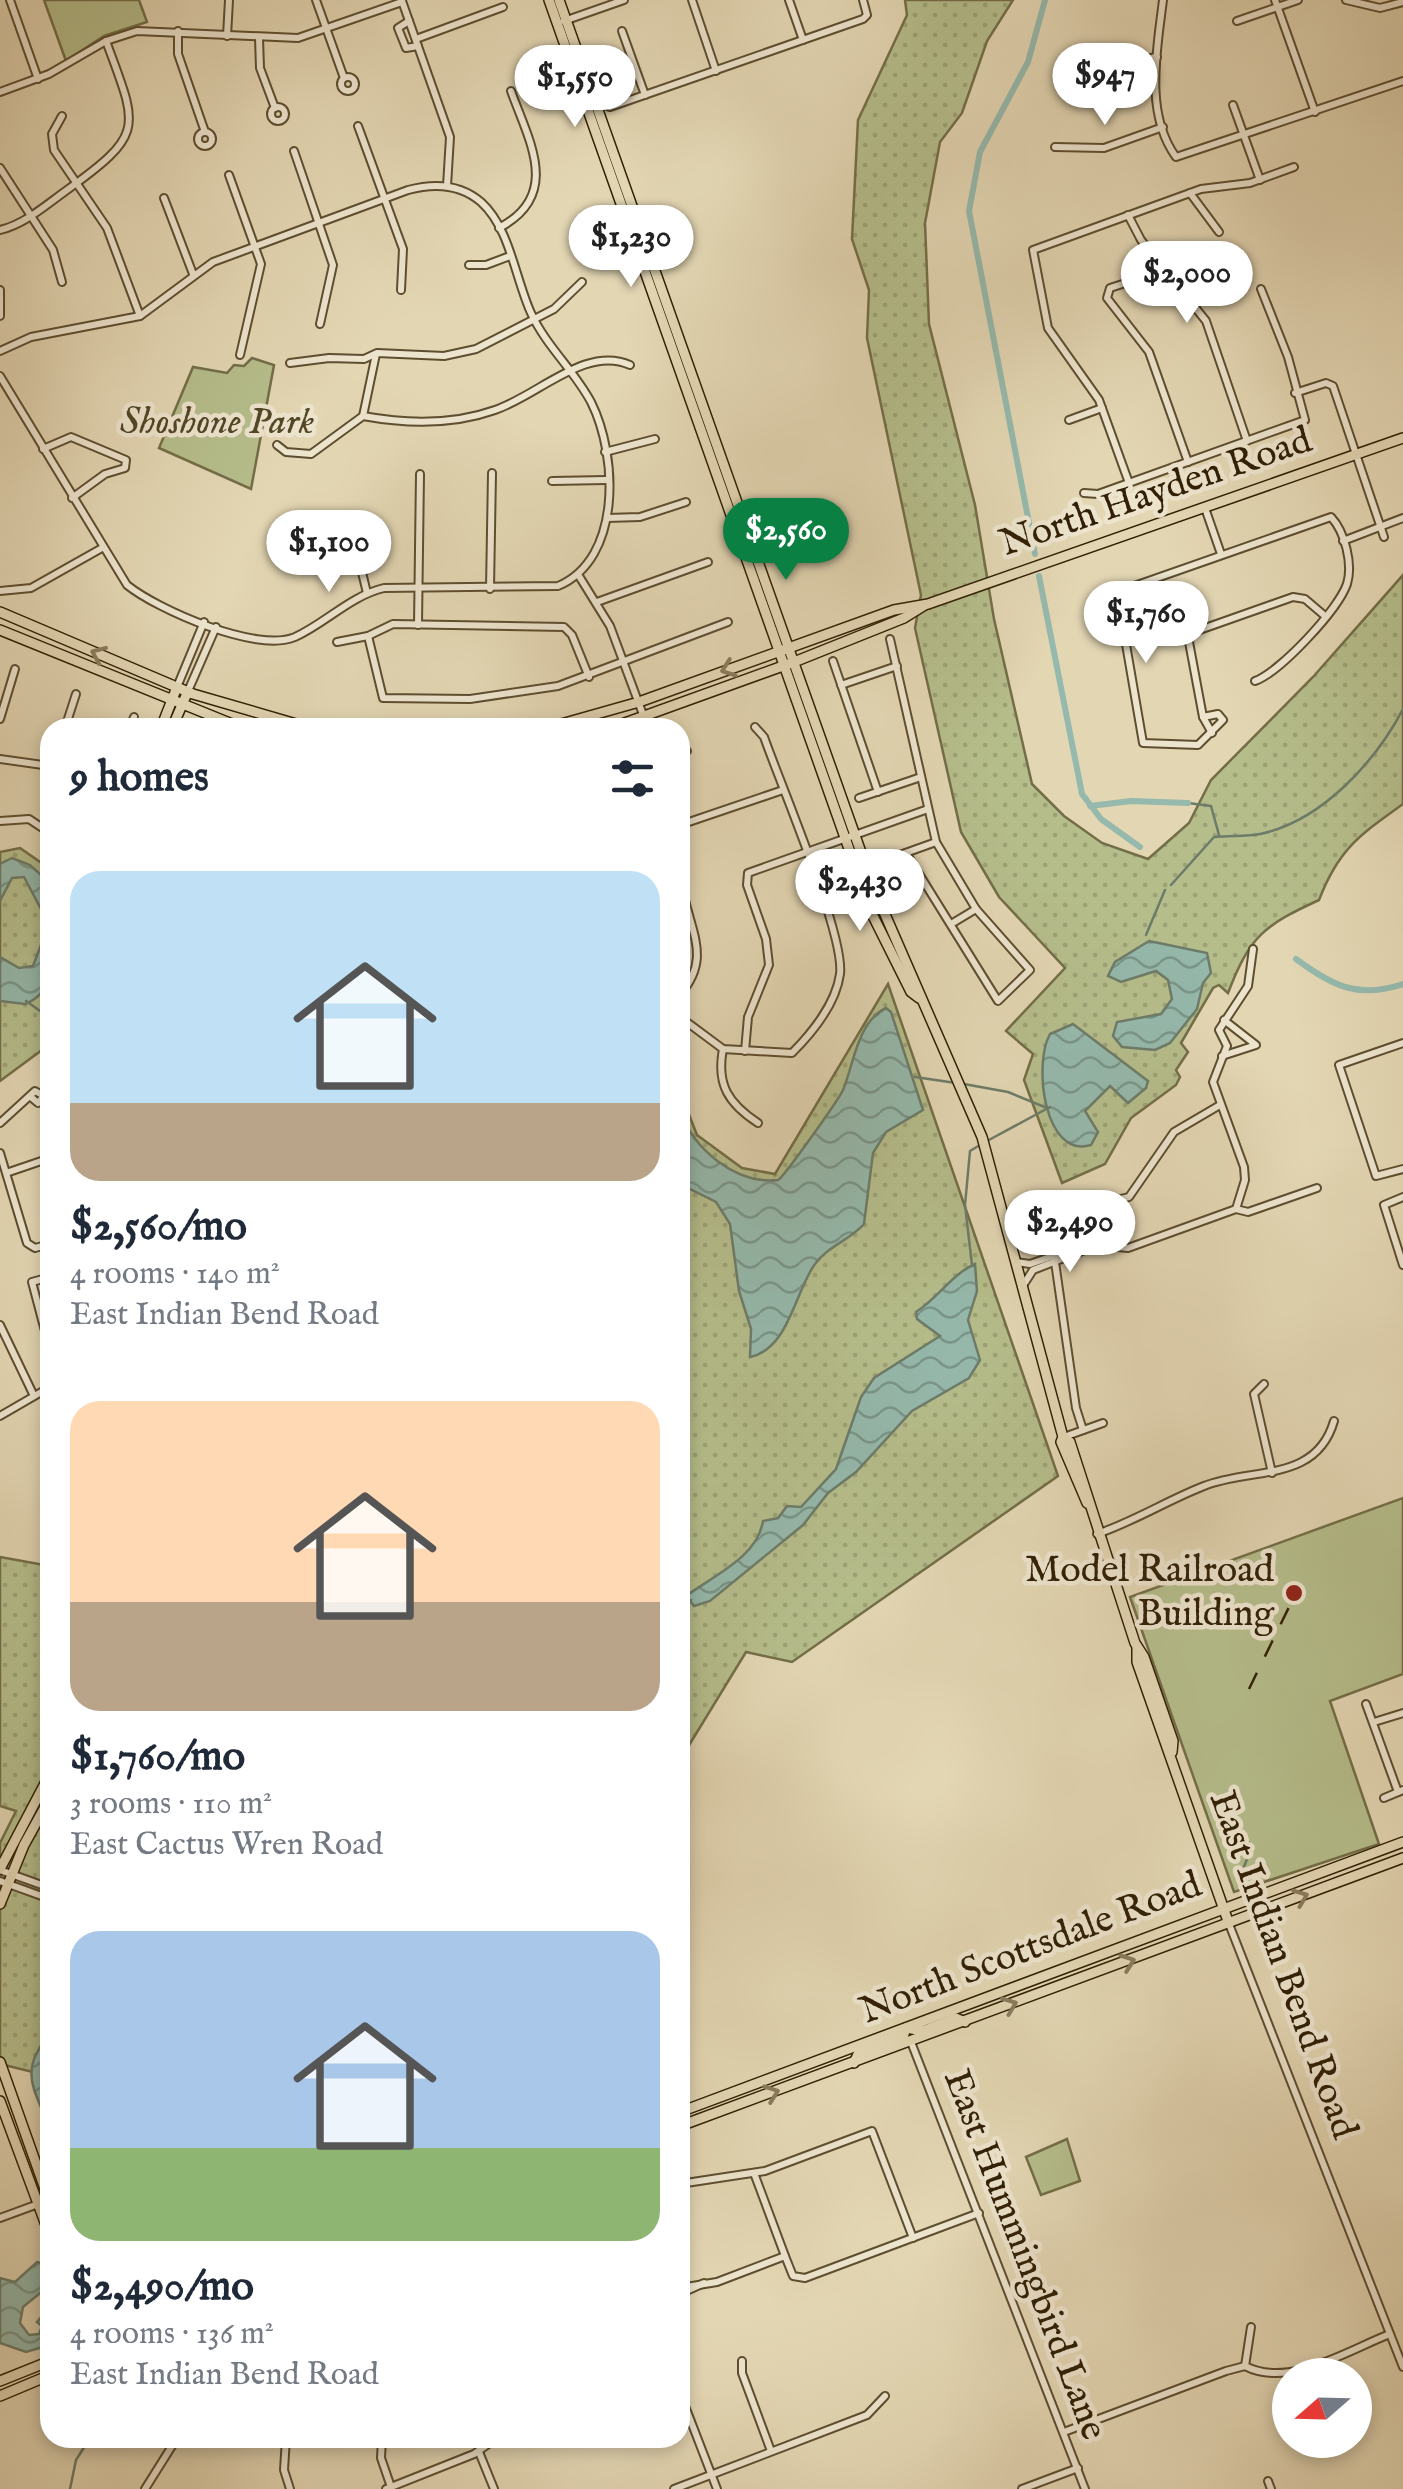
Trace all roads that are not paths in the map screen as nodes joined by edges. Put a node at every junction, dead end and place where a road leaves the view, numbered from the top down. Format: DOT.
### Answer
graph roads {
  1 [pos="10,0"];
  2 [pos="229,0"];
  3 [pos="316,0"];
  4 [pos="549,0"];
  5 [pos="559,0"];
  6 [pos="624,0"];
  7 [pos="789,0"];
  8 [pos="864,0"];
  9 [pos="1163,0"];
  10 [pos="1298,0"];
  11 [pos="1346,0"];
  12 [pos="402,1"];
  13 [pos="694,2"];
  14 [pos="1403,2"];
  15 [pos="1276,4"];
  16 [pos="503,7"];
  17 [pos="410,21"];
  18 [pos="1237,21"];
  19 [pos="562,22"];
  20 [pos="178,30"];
  21 [pos="326,30"];
  22 [pos="622,31"];
  23 [pos="227,36"];
  24 [pos="259,38"];
  25 [pos="803,40"];
  26 [pos="106,41"];
  27 [pos="417,43"];
  28 [pos="1157,57"];
  29 [pos="1099,67"];
  30 [pos="716,70"];
  31 [pos="344,78"];
  32 [pos="38,79"];
  33 [pos="1403,81"];
  34 [pos="511,91"];
  35 [pos="0,92"];
  36 [pos="645,95"];
  37 [pos="594,99"];
  38 [pos="1233,105"];
  39 [pos="275,108"];
  40 [pos="1315,112"];
  41 [pos="62,116"];
  42 [pos="358,126"];
  43 [pos="1163,127"];
  44 [pos="205,132"];
  45 [pos="1244,136"];
  46 [pos="1054,147"];
  47 [pos="294,151"];
  48 [pos="1294,167"];
  49 [pos="0,168"];
  50 [pos="229,175"];
  51 [pos="1260,180"];
  52 [pos="77,183"];
  53 [pos="446,186"];
  54 [pos="1190,193"];
  55 [pos="164,198"];
  56 [pos="385,199"];
  57 [pos="1128,215"];
  58 [pos="32,216"];
  59 [pos="320,222"];
  60 [pos="499,228"];
  61 [pos="0,230"];
  62 [pos="1219,232"];
  63 [pos="255,246"];
  64 [pos="510,256"];
  65 [pos="469,265"];
  66 [pos="1166,270"];
  67 [pos="193,274"];
  68 [pos="62,282"];
  69 [pos="582,282"];
  70 [pos="1261,289"];
  71 [pos="0,290"];
  72 [pos="400,290"];
  73 [pos="0,316"];
  74 [pos="140,316"];
  75 [pos="534,320"];
  76 [pos="320,324"];
  77 [pos="0,351"];
  78 [pos="377,353"];
  79 [pos="240,355"];
  80 [pos="290,364"];
  81 [pos="630,365"];
  82 [pos="570,372"];
  83 [pos="0,376"];
  84 [pos="1296,394"];
  85 [pos="1102,408"];
  86 [pos="363,416"];
  87 [pos="1069,420"];
  88 [pos="1403,438"];
  89 [pos="655,439"];
  90 [pos="1247,441"];
  91 [pos="277,446"];
  92 [pos="43,449"];
  93 [pos="605,452"];
  94 [pos="1356,455"];
  95 [pos="1188,462"];
  96 [pos="492,473"];
  97 [pos="420,474"];
  98 [pos="552,480"];
  99 [pos="606,480"];
  100 [pos="1129,483"];
  101 [pos="1084,493"];
  102 [pos="72,498"];
  103 [pos="686,502"];
  104 [pos="1205,508"];
  105 [pos="607,518"];
  106 [pos="1403,518"];
  107 [pos="349,520"];
  108 [pos="1381,527"];
  109 [pos="1384,537"];
  110 [pos="1342,540"];
  111 [pos="102,548"];
  112 [pos="1221,554"];
  113 [pos="708,562"];
  114 [pos="578,576"];
  115 [pos="418,587"];
  116 [pos="490,588"];
  117 [pos="0,590"];
  118 [pos="367,593"];
  119 [pos="597,602"];
  120 [pos="928,604"];
  121 [pos="0,612"];
  122 [pos="1325,616"];
  123 [pos="204,622"];
  124 [pos="728,622"];
  125 [pos="418,625"];
  126 [pos="216,627"];
  127 [pos="0,630"];
  128 [pos="368,636"];
  129 [pos="890,639"];
  130 [pos="337,642"];
  131 [pos="783,648"];
  132 [pos="624,660"];
  133 [pos="833,661"];
  134 [pos="789,664"];
  135 [pos="897,666"];
  136 [pos="15,668"];
  137 [pos="589,677"];
  138 [pos="1255,681"];
  139 [pos="841,685"];
  140 [pos="177,687"];
  141 [pos="188,692"];
  142 [pos="76,694"];
  143 [pos="639,702"];
  144 [pos="177,704"];
  145 [pos="1202,717"];
  146 [pos="68,718"];
  147 [pos="168,718"];
  148 [pos="174,718"];
  149 [pos="215,718"];
  150 [pos="276,718"];
  151 [pos="582,718"];
  152 [pos="645,718"];
  153 [pos="656,718"];
  154 [pos="0,720"];
  155 [pos="755,727"];
  156 [pos="1212,733"];
  157 [pos="0,759"];
  158 [pos="40,765"];
  159 [pos="921,777"];
  160 [pos="783,790"];
  161 [pos="878,792"];
  162 [pos="859,798"];
  163 [pos="928,810"];
  164 [pos="0,820"];
  165 [pos="690,822"];
  166 [pos="40,826"];
  167 [pos="850,837"];
  168 [pos="936,842"];
  169 [pos="805,853"];
  170 [pos="906,853"];
  171 [pos="883,861"];
  172 [pos="976,910"];
  173 [pos="690,919"];
  174 [pos="950,924"];
  175 [pos="1254,949"];
  176 [pos="690,982"];
  177 [pos="1224,1020"];
  178 [pos="690,1024"];
  179 [pos="1403,1043"];
  180 [pos="723,1049"];
  181 [pos="745,1051"];
  182 [pos="1222,1056"];
  183 [pos="32,1098"];
  184 [pos="1220,1104"];
  185 [pos="0,1123"];
  186 [pos="758,1123"];
  187 [pos="0,1154"];
  188 [pos="40,1161"];
  189 [pos="1403,1169"];
  190 [pos="9,1172"];
  191 [pos="1317,1188"];
  192 [pos="1403,1197"];
  193 [pos="1236,1209"];
  194 [pos="40,1246"];
  195 [pos="1101,1246"];
  196 [pos="1055,1258"];
  197 [pos="1016,1262"];
  198 [pos="1403,1265"];
  199 [pos="40,1279"];
  200 [pos="1022,1288"];
  201 [pos="40,1312"];
  202 [pos="0,1325"];
  203 [pos="1264,1384"];
  204 [pos="40,1392"];
  205 [pos="34,1396"];
  206 [pos="0,1416"];
  207 [pos="1334,1421"];
  208 [pos="1104,1423"];
  209 [pos="1084,1430"];
  210 [pos="1063,1437"];
  211 [pos="1272,1473"];
  212 [pos="1097,1534"];
  213 [pos="1366,1704"];
  214 [pos="1403,1713"];
  215 [pos="1374,1722"];
  216 [pos="1401,1791"];
  217 [pos="40,1796"];
  218 [pos="1384,1798"];
  219 [pos="40,1815"];
  220 [pos="1403,1842"];
  221 [pos="1403,1855"];
  222 [pos="3,1876"];
  223 [pos="40,1885"];
  224 [pos="40,1893"];
  225 [pos="0,1904"];
  226 [pos="1224,1908"];
  227 [pos="1229,1924"];
  228 [pos="966,2022"];
  229 [pos="906,2028"];
  230 [pos="911,2042"];
  231 [pos="0,2062"];
  232 [pos="854,2063"];
  233 [pos="0,2101"];
  234 [pos="690,2108"];
  235 [pos="690,2122"];
  236 [pos="754,2172"];
  237 [pos="690,2179"];
  238 [pos="40,2184"];
  239 [pos="40,2189"];
  240 [pos="40,2204"];
  241 [pos="980,2213"];
  242 [pos="0,2218"];
  243 [pos="913,2238"];
  244 [pos="785,2256"];
  245 [pos="690,2288"];
  246 [pos="1250,2327"];
  247 [pos="1390,2334"];
  248 [pos="742,2361"];
  249 [pos="40,2365"];
  250 [pos="1246,2366"];
  251 [pos="1403,2367"];
  252 [pos="40,2379"];
  253 [pos="0,2382"];
  254 [pos="0,2396"];
  255 [pos="885,2396"];
  256 [pos="690,2419"];
  257 [pos="1064,2432"];
  258 [pos="171,2448"];
  259 [pos="285,2448"];
  260 [pos="382,2448"];
  261 [pos="485,2448"];
  262 [pos="771,2451"];
  263 [pos="480,2452"];
  264 [pos="1078,2468"];
  265 [pos="711,2475"];
  266 [pos="389,2488"];
  267 [pos="145,2489"];
  268 [pos="290,2489"];
  269 [pos="494,2489"];
  270 [pos="674,2489"];
  271 [pos="717,2489"];
  272 [pos="1022,2489"];
  273 [pos="1086,2489"];
  1 -- 32 [label="street"];
  2 -- 23 [label="street"];
  3 -- 21 [label="street"];
  4 -- 19 [label="main road, East Indian Bend Road"];
  5 -- 19 [label="main road, East Indian Bend Road"];
  6 -- 19 [label="street"];
  7 -- 25 [label="street"];
  8 -- 25 [label="street"];
  9 -- 28 [label="street"];
  10 -- 15 [label="street"];
  11 -- 14 [label="street"];
  12 -- 17 [label="street"];
  12 -- 21 [label="street"];
  13 -- 30 [label="street"];
  15 -- 18 [label="street"];
  15 -- 40 [label="street"];
  16 -- 27 [label="street"];
  17 -- 27 [label="street"];
  17 -- 27 [label="street"];
  19 -- 37 [label="main road, East Indian Bend Road"];
  19 -- 131 [label="main road, East Indian Bend Road"];
  20 -- 23 [label="street"];
  20 -- 26 [label="street"];
  20 -- 44 [label="street"];
  21 -- 24 [label="street"];
  21 -- 31 [label="street"];
  22 -- 36 [label="street"];
  23 -- 24 [label="street"];
  24 -- 39 [label="street"];
  25 -- 30 [label="street"];
  26 -- 32 [label="street"];
  26 -- 52 [label="street"];
  27 -- 53 [label="street"];
  28 -- 29 [label="street"];
  28 -- 43 [label="street"];
  30 -- 36 [label="street"];
  32 -- 35 [label="street"];
  33 -- 40 [label="street"];
  34 -- 60 [label="street"];
  36 -- 37 [label="street"];
  37 -- 131 [label="main road, East Indian Bend Road"];
  38 -- 45 [label="street"];
  40 -- 45 [label="street"];
  41 -- 52 [label="street"];
  42 -- 56 [label="street"];
  43 -- 45 [label="street"];
  43 -- 46 [label="street"];
  45 -- 51 [label="street"];
  47 -- 59 [label="street"];
  48 -- 51 [label="street"];
  49 -- 58 [label="street"];
  50 -- 63 [label="street"];
  51 -- 54 [label="street"];
  52 -- 58 [label="street"];
  52 -- 74 [label="street"];
  53 -- 56 [label="street"];
  53 -- 60 [label="street"];
  54 -- 57 [label="street"];
  54 -- 62 [label="street"];
  55 -- 67 [label="street"];
  56 -- 59 [label="street"];
  56 -- 72 [label="street"];
  57 -- 66 [label="street"];
  57 -- 85 [label="street"];
  58 -- 61 [label="street"];
  58 -- 68 [label="street"];
  59 -- 63 [label="street"];
  59 -- 76 [label="street"];
  60 -- 64 [label="street"];
  63 -- 67 [label="street"];
  63 -- 79 [label="street"];
  64 -- 65 [label="street"];
  64 -- 75 [label="street"];
  66 -- 90 [label="street"];
  66 -- 95 [label="street"];
  67 -- 74 [label="street"];
  69 -- 75 [label="street"];
  70 -- 84 [label="street"];
  71 -- 73 [label="street"];
  74 -- 77 [label="street"];
  75 -- 78 [label="street"];
  75 -- 82 [label="street"];
  78 -- 80 [label="street"];
  78 -- 86 [label="street"];
  81 -- 82 [label="street"];
  82 -- 86 [label="street"];
  82 -- 93 [label="street"];
  83 -- 92 [label="street"];
  84 -- 90 [label="street"];
  84 -- 94 [label="street"];
  85 -- 87 [label="street"];
  85 -- 100 [label="street"];
  86 -- 91 [label="street"];
  88 -- 94 [label="main road, North Hayden Road"];
  89 -- 93 [label="street"];
  90 -- 95 [label="street"];
  92 -- 102 [label="street"];
  92 -- 102 [label="street"];
  93 -- 99 [label="street"];
  94 -- 104 [label="main road, North Hayden Road"];
  94 -- 108 [label="street"];
  95 -- 100 [label="street"];
  96 -- 116 [label="street"];
  97 -- 115 [label="street"];
  98 -- 99 [label="street"];
  99 -- 105 [label="street"];
  100 -- 101 [label="street"];
  102 -- 111 [label="street"];
  103 -- 105 [label="street"];
  104 -- 112 [label="street"];
  104 -- 120 [label="main road, North Hayden Road"];
  105 -- 114 [label="street"];
  106 -- 108 [label="street"];
  107 -- 118 [label="street"];
  108 -- 109 [label="street"];
  108 -- 110 [label="street"];
  110 -- 112 [label="street"];
  110 -- 122 [label="street"];
  111 -- 117 [label="street"];
  111 -- 123 [label="street"];
  112 -- 156 [label="street"];
  113 -- 119 [label="street"];
  114 -- 116 [label="street"];
  114 -- 119 [label="street"];
  115 -- 116 [label="street"];
  115 -- 118 [label="street"];
  115 -- 125 [label="street"];
  118 -- 126 [label="street"];
  119 -- 132 [label="street"];
  120 -- 131 [label="main road, North Hayden Road"];
  120 -- 134 [label="main road, North Hayden Road"];
  140 -- 121 [label="main road, one-way"];
  122 -- 138 [label="street"];
  122 -- 145 [label="street"];
  123 -- 126 [label="street"];
  123 -- 140 [label="street"];
  124 -- 132 [label="street"];
  125 -- 128 [label="street"];
  125 -- 137 [label="street"];
  126 -- 141 [label="street"];
  127 -- 144 [label="main road"];
  128 -- 130 [label="street"];
  128 -- 137 [label="street"];
  129 -- 135 [label="street"];
  131 -- 134 [label="main road, East Indian Bend Road"];
  131 -- 143 [label="main road, North Hayden Road, one-way"];
  132 -- 137 [label="street"];
  132 -- 143 [label="street"];
  133 -- 139 [label="street"];
  134 -- 153 [label="main road, North Hayden Road"];
  134 -- 167 [label="main road, East Indian Bend Road"];
  135 -- 139 [label="street"];
  135 -- 159 [label="street"];
  136 -- 154 [label="street"];
  139 -- 161 [label="street"];
  140 -- 141 [label="main road"];
  140 -- 144 [label="main road"];
  141 -- 144 [label="main road"];
  141 -- 150 [label="main road"];
  142 -- 146 [label="street"];
  143 -- 151 [label="main road, North Hayden Road"];
  143 -- 152 [label="street"];
  144 -- 147 [label="main road"];
  144 -- 148 [label="main road"];
  144 -- 149 [label="main road"];
  145 -- 156 [label="street"];
  145 -- 156 [label="street"];
  155 -- 160 [label="street"];
  157 -- 158 [label="street"];
  159 -- 161 [label="street"];
  159 -- 163 [label="street"];
  160 -- 165 [label="street"];
  160 -- 169 [label="street"];
  161 -- 162 [label="street"];
  163 -- 167 [label="street"];
  163 -- 168 [label="street"];
  164 -- 166 [label="street"];
  167 -- 169 [label="street"];
  167 -- 197 [label="main road, East Indian Bend Road"];
  168 -- 170 [label="street"];
  168 -- 172 [label="street"];
  169 -- 181 [label="street"];
  169 -- 181 [label="street"];
  170 -- 171 [label="street"];
  170 -- 174 [label="street"];
  172 -- 174 [label="street"];
  172 -- 174 [label="street"];
  173 -- 176 [label="street"];
  175 -- 177 [label="street"];
  177 -- 182 [label="street"];
  177 -- 182 [label="street"];
  178 -- 180 [label="street"];
  179 -- 189 [label="street"];
  180 -- 181 [label="street"];
  180 -- 186 [label="street"];
  182 -- 184 [label="street"];
  183 -- 185 [label="street"];
  184 -- 193 [label="street"];
  184 -- 195 [label="street"];
  187 -- 190 [label="street"];
  188 -- 190 [label="street"];
  190 -- 194 [label="street"];
  191 -- 193 [label="street"];
  192 -- 198 [label="street"];
  193 -- 195 [label="street"];
  195 -- 196 [label="street"];
  196 -- 197 [label="street"];
  196 -- 200 [label="street"];
  196 -- 209 [label="street"];
  197 -- 200 [label="main road, East Indian Bend Road"];
  199 -- 201 [label="street"];
  200 -- 210 [label="main road, East Indian Bend Road"];
  202 -- 205 [label="street"];
  203 -- 211 [label="street"];
  204 -- 205 [label="street"];
  205 -- 206 [label="street"];
  207 -- 211 [label="street"];
  208 -- 209 [label="street"];
  209 -- 210 [label="street"];
  210 -- 212 [label="main road, East Indian Bend Road"];
  211 -- 212 [label="street"];
  212 -- 226 [label="main road, East Indian Bend Road"];
  213 -- 215 [label="street"];
  214 -- 215 [label="street"];
  215 -- 216 [label="street"];
  216 -- 218 [label="street"];
  217 -- 222 [label="main road"];
  219 -- 222 [label="main road"];
  220 -- 226 [label="main road, North Scottsdale Road"];
  227 -- 221 [label="main road, North Scottsdale Road, one-way"];
  222 -- 223 [label="street"];
  222 -- 224 [label="street"];
  222 -- 225 [label="main road"];
  226 -- 227 [label="main road, East Indian Bend Road"];
  226 -- 229 [label="main road, North Scottsdale Road"];
  228 -- 227 [label="main road, North Scottsdale Road, one-way"];
  227 -- 247 [label="street, East Indian Bend Road"];
  228 -- 229 [label="main road"];
  228 -- 230 [label="main road, North Scottsdale Road"];
  229 -- 232 [label="main road"];
  229 -- 234 [label="main road, North Scottsdale Road"];
  230 -- 232 [label="main road, North Scottsdale Road"];
  230 -- 241 [label="street, East Hummingbird Lane"];
  231 -- 238 [label="main road"];
  235 -- 232 [label="main road, North Scottsdale Road, one-way"];
  233 -- 239 [label="main road"];
  236 -- 237 [label="street"];
  236 -- 243 [label="street"];
  236 -- 244 [label="street"];
  240 -- 242 [label="street"];
  241 -- 243 [label="street"];
  241 -- 257 [label="street, East Hummingbird Lane"];
  243 -- 244 [label="street"];
  244 -- 245 [label="street"];
  246 -- 250 [label="street"];
  247 -- 250 [label="street"];
  247 -- 251 [label="street, East Indian Bend Road"];
  248 -- 262 [label="street"];
  249 -- 253 [label="main road"];
  250 -- 257 [label="street"];
  252 -- 254 [label="main road"];
  255 -- 262 [label="street"];
  256 -- 265 [label="street"];
  257 -- 264 [label="street, East Hummingbird Lane"];
  258 -- 267 [label="street"];
  259 -- 268 [label="street"];
  260 -- 266 [label="street"];
  261 -- 263 [label="street"];
  262 -- 265 [label="street"];
  263 -- 266 [label="street"];
  263 -- 269 [label="street"];
  264 -- 272 [label="street"];
  264 -- 273 [label="street, East Hummingbird Lane"];
  265 -- 270 [label="street"];
  265 -- 271 [label="street"];
}
